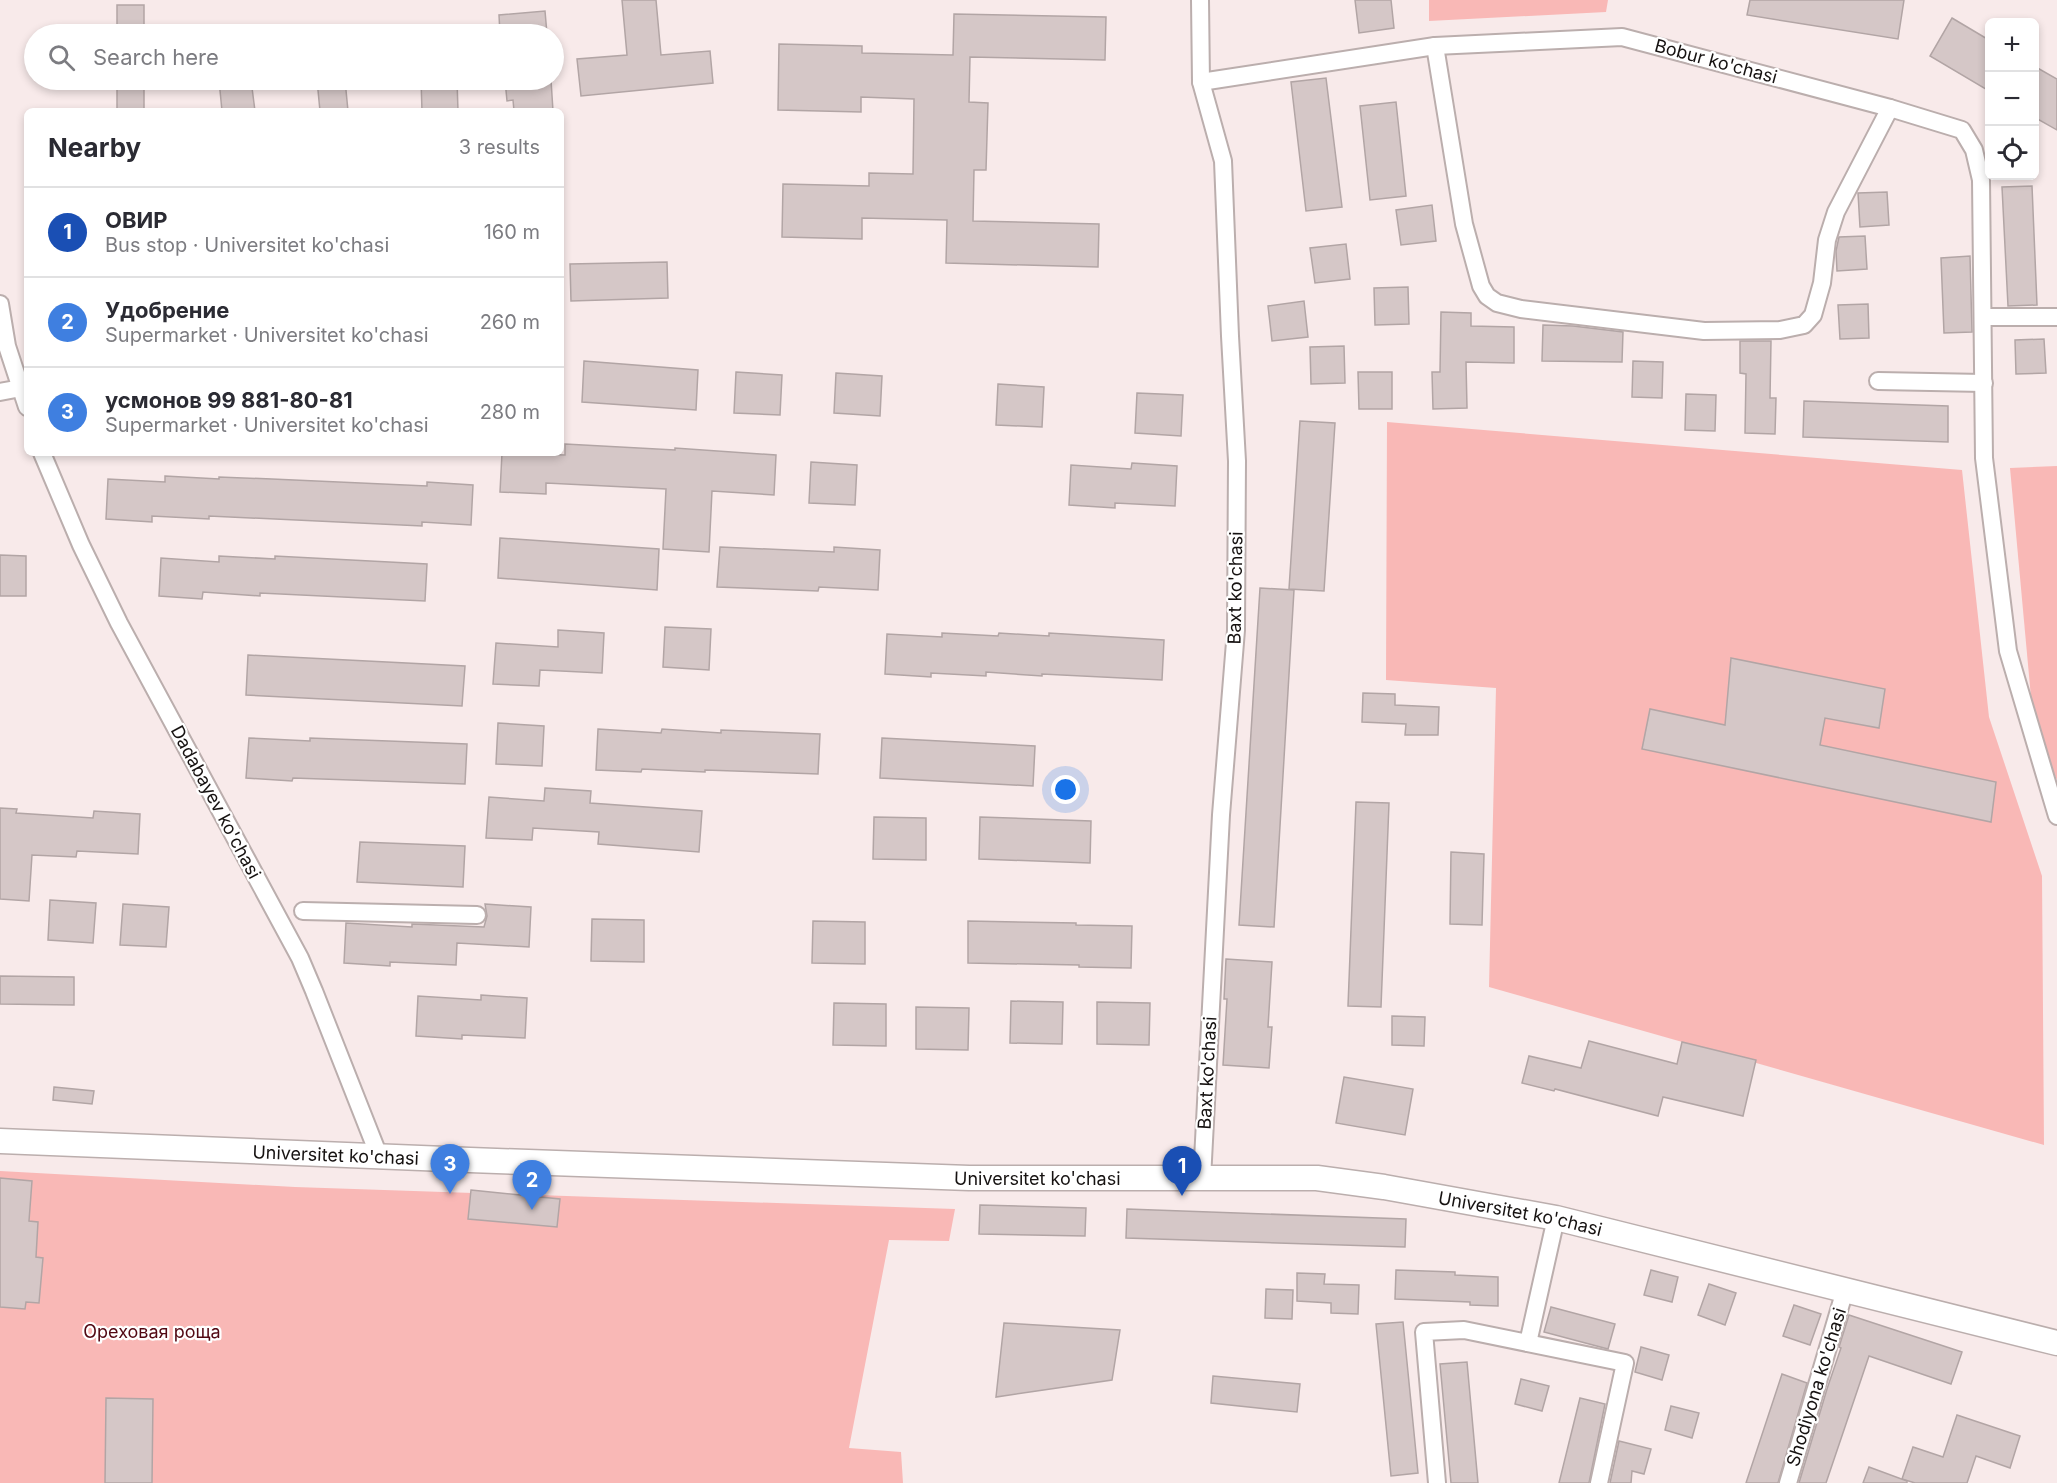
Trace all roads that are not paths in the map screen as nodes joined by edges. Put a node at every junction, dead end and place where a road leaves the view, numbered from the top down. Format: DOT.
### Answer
graph roads {
  1 [pos="1200,0"];
  2 [pos="1435,46"];
  3 [pos="1201,82"];
  4 [pos="1890,108"];
  5 [pos="0,304"];
  6 [pos="1983,317"];
  7 [pos="2057,317"];
  8 [pos="1878,381"];
  9 [pos="1984,383"];
  10 [pos="21,388"];
  11 [pos="0,392"];
  12 [pos="24,398"];
  13 [pos="43,456"];
  14 [pos="2057,816"];
  15 [pos="303,911"];
  16 [pos="477,915"];
  17 [pos="0,1141"];
  18 [pos="379,1156"];
  19 [pos="1202,1179"];
  20 [pos="1556,1218"];
  21 [pos="1845,1290"];
  22 [pos="1528,1343"];
  23 [pos="2057,1343"];
  24 [pos="1437,1483"];
  25 [pos="1599,1483"];
  26 [pos="1788,1483"];
  1 -- 3 [label="street, Baxt ko'chasi"];
  2 -- 3 [label="street, Bobur ko'chasi"];
  2 -- 4 [label="street, Bobur ko'chasi"];
  2 -- 4 [label="street"];
  3 -- 19 [label="street, Baxt ko'chasi"];
  4 -- 6 [label="street, Bobur ko'chasi"];
  5 -- 10 [label="street"];
  6 -- 7 [label="street"];
  6 -- 9 [label="street, Bobur ko'chasi"];
  8 -- 9 [label="street"];
  9 -- 14 [label="street, Bobur ko'chasi"];
  10 -- 11 [label="street"];
  10 -- 12 [label="street"];
  13 -- 18 [label="street, Dadabayev ko'chasi"];
  15 -- 16 [label="street"];
  17 -- 18 [label="main road, Universitet ko'chasi"];
  18 -- 19 [label="main road, Universitet ko'chasi"];
  19 -- 20 [label="main road, Universitet ko'chasi"];
  20 -- 21 [label="main road, Universitet ko'chasi"];
  20 -- 22 [label="street"];
  21 -- 23 [label="main road, Universitet ko'chasi"];
  21 -- 26 [label="street, Shodiyona ko'chasi"];
  22 -- 24 [label="street"];
  22 -- 25 [label="street"];
}
